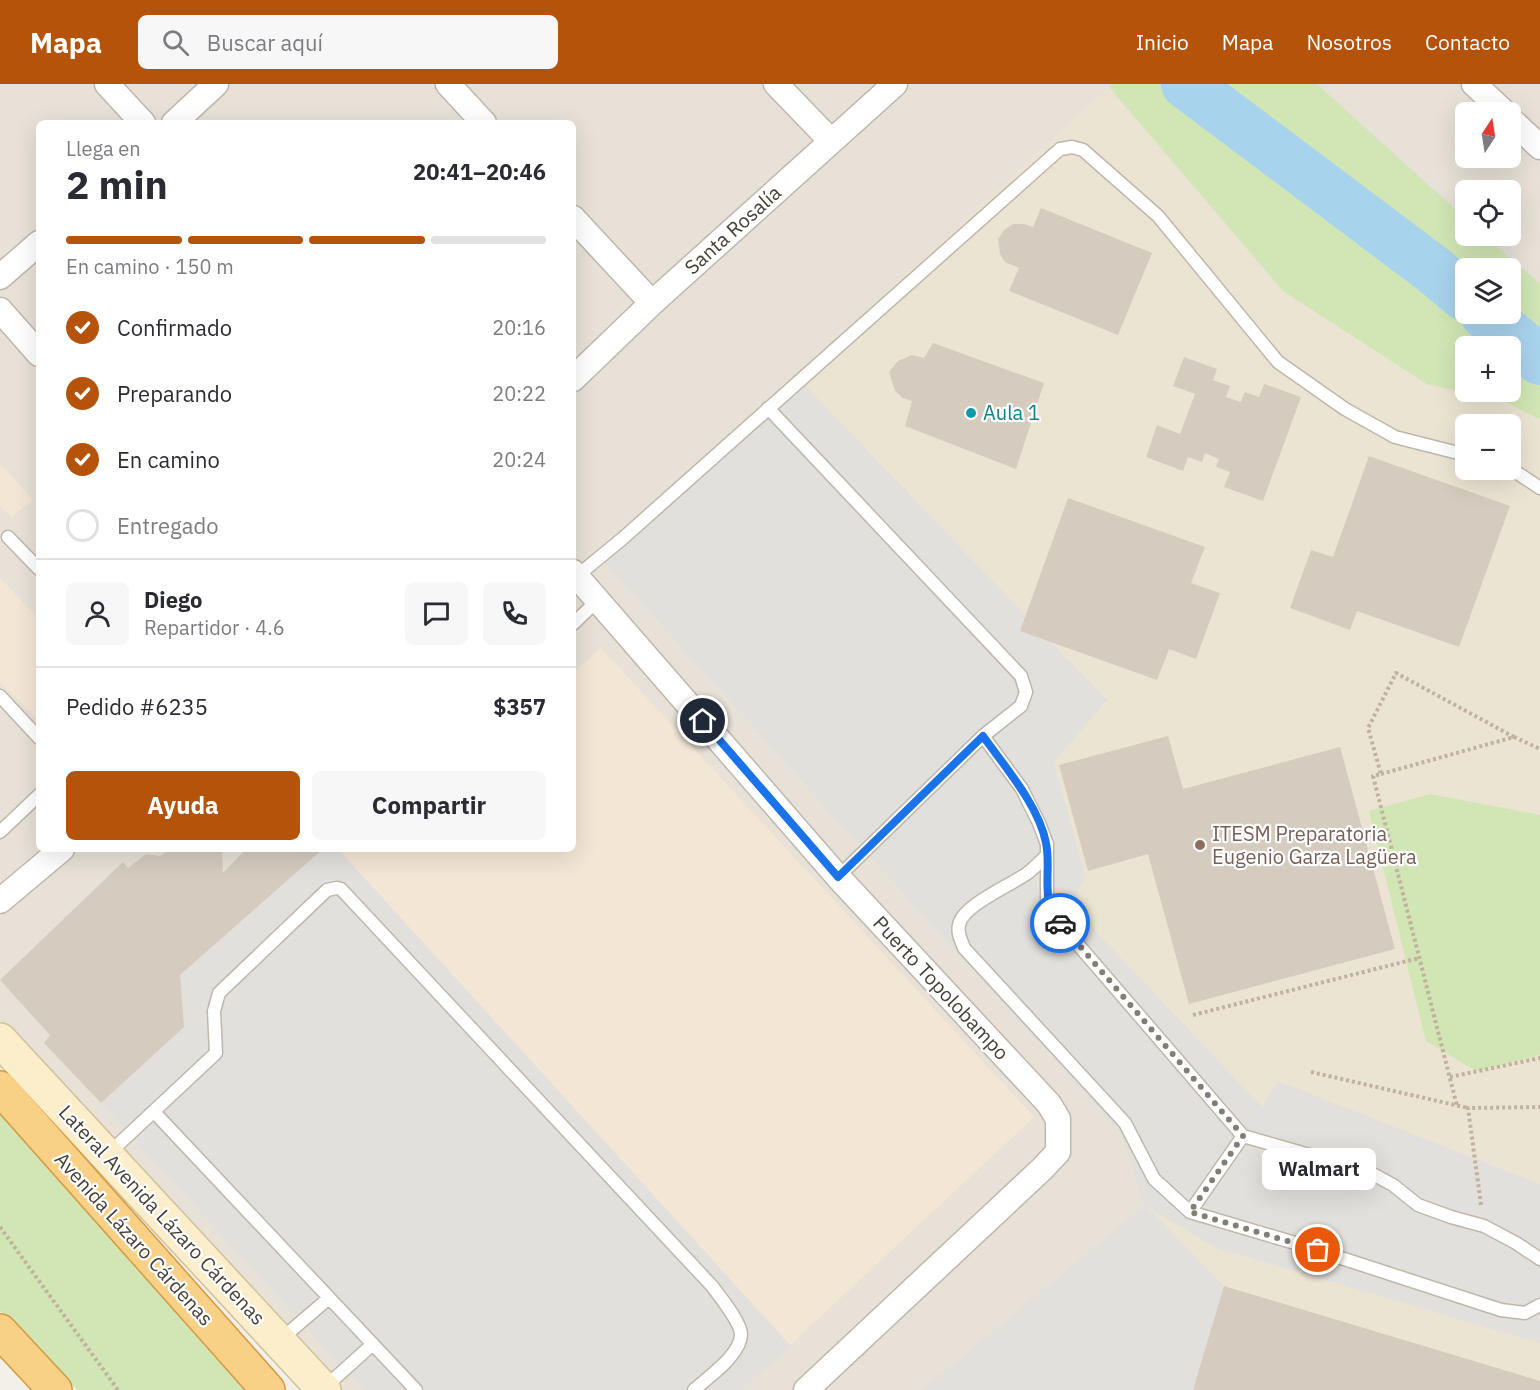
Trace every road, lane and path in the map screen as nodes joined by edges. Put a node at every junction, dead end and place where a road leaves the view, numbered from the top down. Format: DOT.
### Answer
graph roads {
  1 [pos="107,84"];
  2 [pos="216,84"];
  3 [pos="448,84"];
  4 [pos="776,84"];
  5 [pos="895,84"];
  6 [pos="1473,84"];
  7 [pos="1493,102"];
  8 [pos="140,120"];
  9 [pos="177,120"];
  10 [pos="481,120"];
  11 [pos="1521,129"];
  12 [pos="831,141"];
  13 [pos="1540,147"];
  14 [pos="576,221"];
  15 [pos="36,246"];
  16 [pos="0,277"];
  17 [pos="652,303"];
  18 [pos="0,310"];
  19 [pos="36,351"];
  20 [pos="576,376"];
  21 [pos="768,408"];
  22 [pos="1455,452"];
  23 [pos="1521,475"];
  24 [pos="1540,488"];
  25 [pos="8,537"];
  26 [pos="36,566"];
  27 [pos="576,573"];
  28 [pos="576,575"];
  29 [pos="598,600"];
  30 [pos="576,621"];
  31 [pos="0,696"];
  32 [pos="36,735"];
  33 [pos="983,736"];
  34 [pos="1514,737"];
  35 [pos="1540,749"];
  36 [pos="1381,774"];
  37 [pos="36,798"];
  38 [pos="0,832"];
  39 [pos="58,852"];
  40 [pos="1046,856"];
  41 [pos="838,877"];
  42 [pos="0,902"];
  43 [pos="1419,958"];
  44 [pos="1193,1015"];
  45 [pos="0,1040"];
  46 [pos="1540,1058"];
  47 [pos="1311,1072"];
  48 [pos="1450,1077"];
  49 [pos="0,1088"];
  50 [pos="1457,1106"];
  51 [pos="1540,1107"];
  52 [pos="1468,1108"];
  53 [pos="154,1113"];
  54 [pos="1243,1136"];
  55 [pos="106,1156"];
  56 [pos="1190,1212"];
  57 [pos="1484,1226"];
  58 [pos="0,1227"];
  59 [pos="1540,1259"];
  60 [pos="329,1298"];
  61 [pos="1540,1305"];
  62 [pos="0,1331"];
  63 [pos="280,1341"];
  64 [pos="373,1344"];
  65 [pos="323,1389"];
  66 [pos="55,1390"];
  67 [pos="118,1390"];
  68 [pos="268,1390"];
  69 [pos="416,1390"];
  70 [pos="694,1390"];
  71 [pos="806,1390"];
  1 -- 8 [label="street"];
  2 -- 9 [label="street"];
  3 -- 10 [label="street"];
  4 -- 12 [label="street"];
  5 -- 12 [label="street, Santa Rosalía"];
  6 -- 7 [label="street"];
  11 -- 13 [label="street"];
  12 -- 17 [label="street, Santa Rosalía"];
  14 -- 17 [label="street"];
  15 -- 16 [label="street"];
  17 -- 20 [label="street, Santa Rosalía"];
  18 -- 19 [label="street"];
  21 -- 22 [label="lane"];
  21 -- 27 [label="lane"];
  21 -- 33 [label="lane"];
  23 -- 24 [label="lane"];
  25 -- 26 [label="lane"];
  28 -- 29 [label="street, Puerto Topolobampo"];
  29 -- 30 [label="lane"];
  29 -- 41 [label="street, Puerto Topolobampo"];
  31 -- 32 [label="lane"];
  33 -- 40 [label="lane"];
  33 -- 41 [label="lane"];
  34 -- 35 [label="path"];
  34 -- 36 [label="path"];
  34 -- 36 [label="path"];
  36 -- 43 [label="path"];
  37 -- 38 [label="lane"];
  39 -- 42 [label="street"];
  40 -- 54 [label="lane"];
  40 -- 56 [label="lane"];
  41 -- 71 [label="street, Puerto Topolobampo"];
  43 -- 44 [label="path"];
  43 -- 48 [label="path"];
  45 -- 55 [label="main road, Lateral Avenida Lázaro Cárdenas"];
  46 -- 48 [label="path"];
  47 -- 50 [label="path"];
  48 -- 50 [label="path"];
  49 -- 68 [label="highway, Avenida Lázaro Cárdenas"];
  50 -- 52 [label="path"];
  51 -- 52 [label="path"];
  52 -- 57 [label="path"];
  53 -- 55 [label="lane"];
  53 -- 60 [label="lane"];
  53 -- 70 [label="lane"];
  54 -- 56 [label="lane"];
  54 -- 57 [label="lane"];
  55 -- 63 [label="main road, Lateral Avenida Lázaro Cárdenas"];
  56 -- 61 [label="lane"];
  57 -- 59 [label="lane"];
  58 -- 67 [label="path"];
  60 -- 63 [label="lane"];
  60 -- 64 [label="lane"];
  62 -- 66 [label="highway"];
  63 -- 65 [label="main road, Lateral Avenida Lázaro Cárdenas"];
  64 -- 65 [label="lane"];
  64 -- 69 [label="lane"];
}
